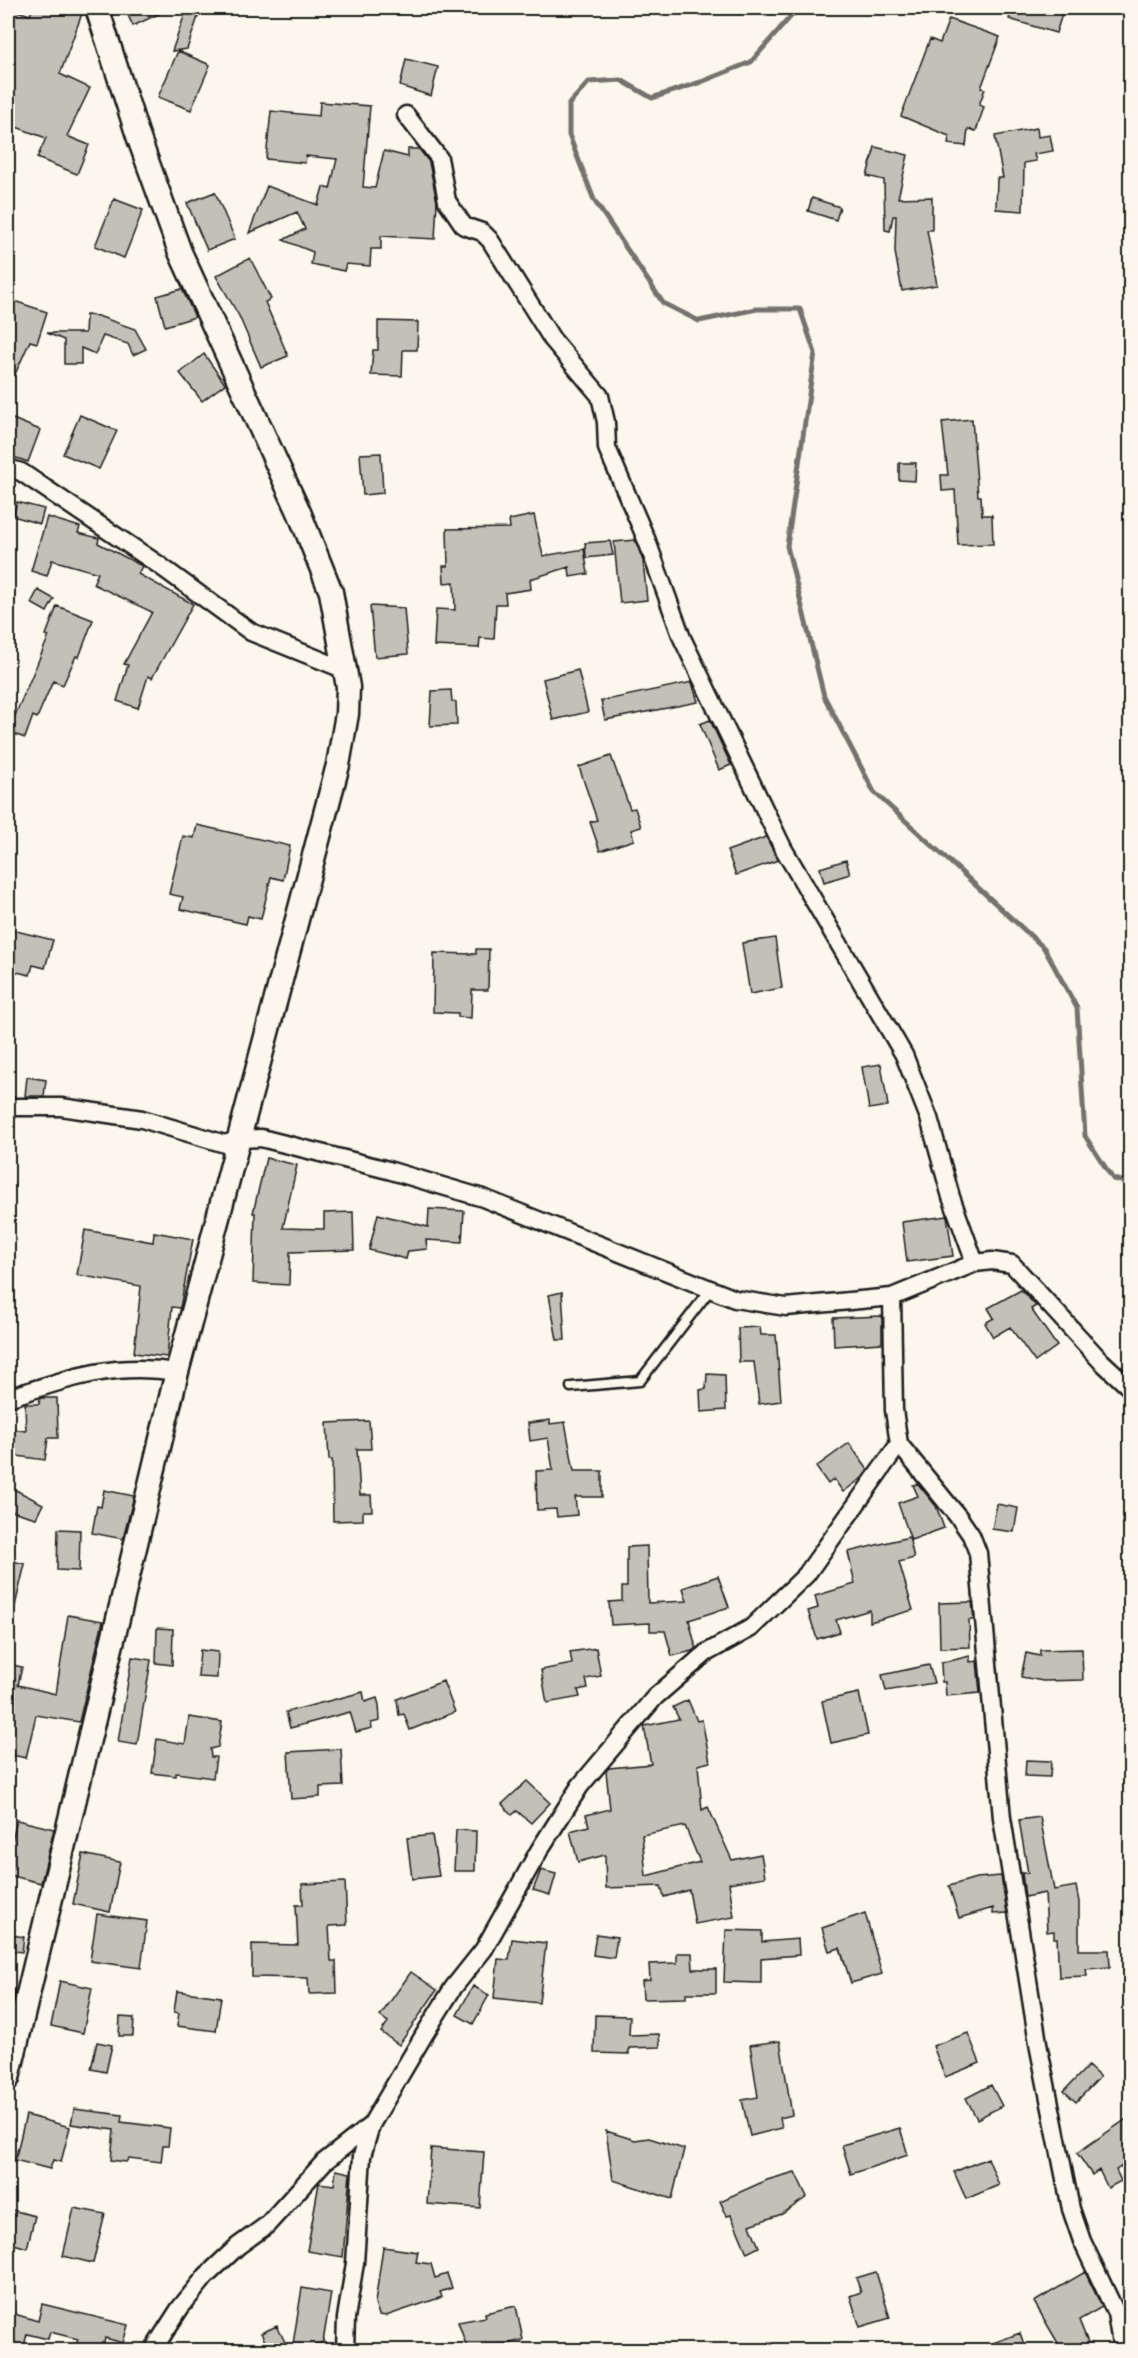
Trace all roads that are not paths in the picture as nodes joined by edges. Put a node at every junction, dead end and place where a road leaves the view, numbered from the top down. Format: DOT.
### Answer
graph roads {
  1 [pos="97,8"];
  2 [pos="405,115"];
  3 [pos="8,468"];
  4 [pos="348,671"];
  5 [pos="8,1104"];
  6 [pos="241,1139"];
  7 [pos="975,1263"];
  8 [pos="710,1290"];
  9 [pos="892,1297"];
  10 [pos="177,1372"];
  11 [pos="571,1387"];
  12 [pos="1131,1388"];
  13 [pos="8,1398"];
  14 [pos="899,1444"];
  15 [pos="8,2078"];
  16 [pos="371,2125"];
  17 [pos="153,2350"];
  18 [pos="345,2350"];
  19 [pos="1122,2350"];
  1 -- 4 [label="main road"];
  2 -- 7 [label="street"];
  3 -- 4 [label="street"];
  4 -- 6 [label="main road"];
  5 -- 6 [label="street"];
  6 -- 8 [label="street"];
  6 -- 10 [label="main road"];
  7 -- 9 [label="street"];
  7 -- 12 [label="street"];
  8 -- 9 [label="street"];
  8 -- 11 [label="lane"];
  9 -- 14 [label="street"];
  10 -- 13 [label="street"];
  10 -- 15 [label="main road"];
  14 -- 16 [label="street"];
  14 -- 19 [label="street"];
  16 -- 17 [label="street"];
  16 -- 18 [label="street"];
}
